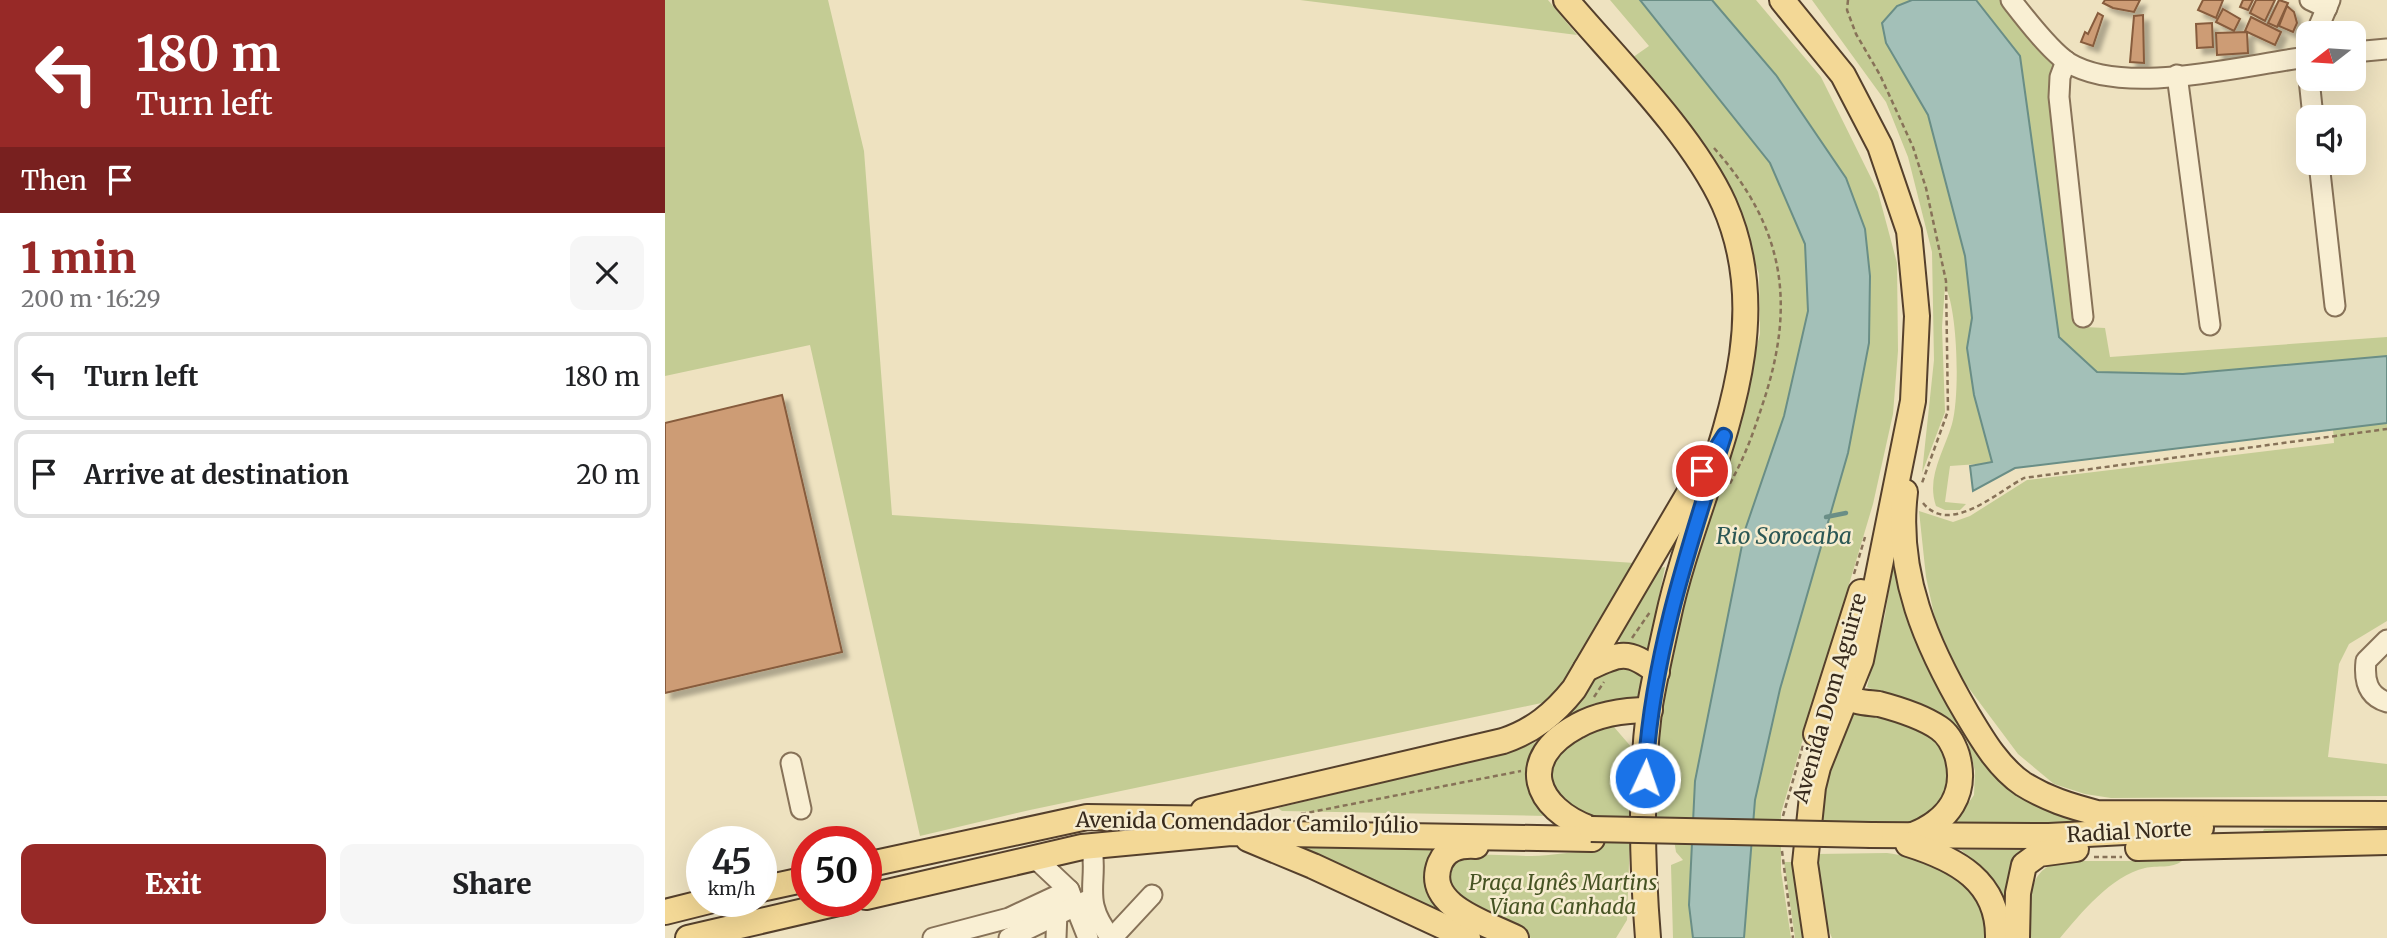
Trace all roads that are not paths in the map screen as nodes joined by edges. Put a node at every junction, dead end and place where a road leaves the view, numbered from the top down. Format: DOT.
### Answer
graph roads {
  1 [pos="1566,0"];
  2 [pos="1781,0"];
  3 [pos="2011,0"];
  4 [pos="2323,3"];
  5 [pos="2319,21"];
  6 [pos="2387,49"];
  7 [pos="2366,51"];
  8 [pos="2066,61"];
  9 [pos="2296,65"];
  10 [pos="2177,75"];
  11 [pos="2320,175"];
  12 [pos="2335,306"];
  13 [pos="2083,317"];
  14 [pos="2210,325"];
  15 [pos="1913,401"];
  16 [pos="1724,436"];
  17 [pos="1889,504"];
  18 [pos="1852,619"];
  19 [pos="2387,640"];
  20 [pos="1586,669"];
  21 [pos="1657,672"];
  22 [pos="1848,694"];
  23 [pos="2387,702"];
  24 [pos="1879,704"];
  25 [pos="1650,710"];
  26 [pos="1608,715"];
  27 [pos="1838,717"];
  28 [pos="1646,747"];
  29 [pos="790,763"];
  30 [pos="801,809"];
  31 [pos="2387,814"];
  32 [pos="1172,818"];
  33 [pos="1230,833"];
  34 [pos="1591,834"];
  35 [pos="1563,839"];
  36 [pos="1909,840"];
  37 [pos="2387,842"];
  38 [pos="1092,846"];
  39 [pos="2076,849"];
  40 [pos="1035,858"];
  41 [pos="882,862"];
  42 [pos="882,893"];
  43 [pos="1151,895"];
  44 [pos="1069,901"];
  45 [pos="686,907"];
  46 [pos="665,912"];
  47 [pos="791,914"];
  48 [pos="1011,930"];
  49 [pos="1457,935"];
  50 [pos="688,938"];
  51 [pos="933,938"];
  52 [pos="1056,938"];
  53 [pos="1088,938"];
  54 [pos="1111,938"];
  55 [pos="1516,938"];
  56 [pos="1648,938"];
  57 [pos="1806,938"];
  58 [pos="1816,938"];
  59 [pos="1998,938"];
  60 [pos="2017,938"];
  1 -- 16 [label="main road"];
  2 -- 15 [label="main road, Avenida Dom Aguirre"];
  3 -- 8 [label="street"];
  4 -- 5 [label="street"];
  6 -- 7 [label="street"];
  8 -- 10 [label="street"];
  8 -- 13 [label="street"];
  9 -- 10 [label="street"];
  10 -- 14 [label="street"];
  11 -- 12 [label="street"];
  15 -- 17 [label="main road, Avenida Dom Aguirre"];
  15 -- 31 [label="main road"];
  16 -- 20 [label="main road"];
  16 -- 21 [label="main road"];
  17 -- 18 [label="main road, Avenida Dom Aguirre"];
  17 -- 22 [label="main road, Avenida Dom Aguirre"];
  18 -- 22 [label="main road"];
  18 -- 57 [label="main road, Avenida Dom Aguirre"];
  19 -- 23 [label="street"];
  20 -- 21 [label="main road"];
  20 -- 32 [label="main road"];
  21 -- 25 [label="main road"];
  22 -- 24 [label="main road"];
  22 -- 27 [label="main road, Avenida Dom Aguirre"];
  24 -- 27 [label="main road"];
  24 -- 36 [label="main road"];
  25 -- 26 [label="main road"];
  25 -- 28 [label="main road"];
  26 -- 28 [label="main road"];
  26 -- 34 [label="main road"];
  27 -- 58 [label="main road, Avenida Dom Aguirre"];
  28 -- 56 [label="main road"];
  29 -- 30 [label="street"];
  31 -- 36 [label="main road, Radial Norte"];
  32 -- 34 [label="main road, Avenida Comendador Camilo Júlio"];
  32 -- 41 [label="main road, Avenida Comendador Camilo Júlio"];
  33 -- 35 [label="main road, Avenida Comendador Camilo Júlio"];
  33 -- 38 [label="main road, Avenida Comendador Camilo Júlio"];
  33 -- 49 [label="main road, Avenida Comendador Camilo Júlio"];
  34 -- 35 [label="main road, Avenida Comendador Camilo Júlio"];
  34 -- 36 [label="main road, Radial Norte, bridge"];
  35 -- 55 [label="main road"];
  36 -- 39 [label="main road, Radial Norte"];
  36 -- 59 [label="main road"];
  37 -- 39 [label="main road, Radial Norte"];
  38 -- 40 [label="main road, Avenida Comendador Camilo Júlio"];
  38 -- 44 [label="street"];
  39 -- 60 [label="main road"];
  40 -- 42 [label="main road, Avenida Comendador Camilo Júlio"];
  40 -- 44 [label="street"];
  43 -- 54 [label="street"];
  44 -- 48 [label="street"];
  44 -- 52 [label="street"];
  44 -- 53 [label="street"];
  44 -- 54 [label="street"];
  45 -- 46 [label="main road"];
  47 -- 50 [label="main road"];
  48 -- 51 [label="street"];
}
